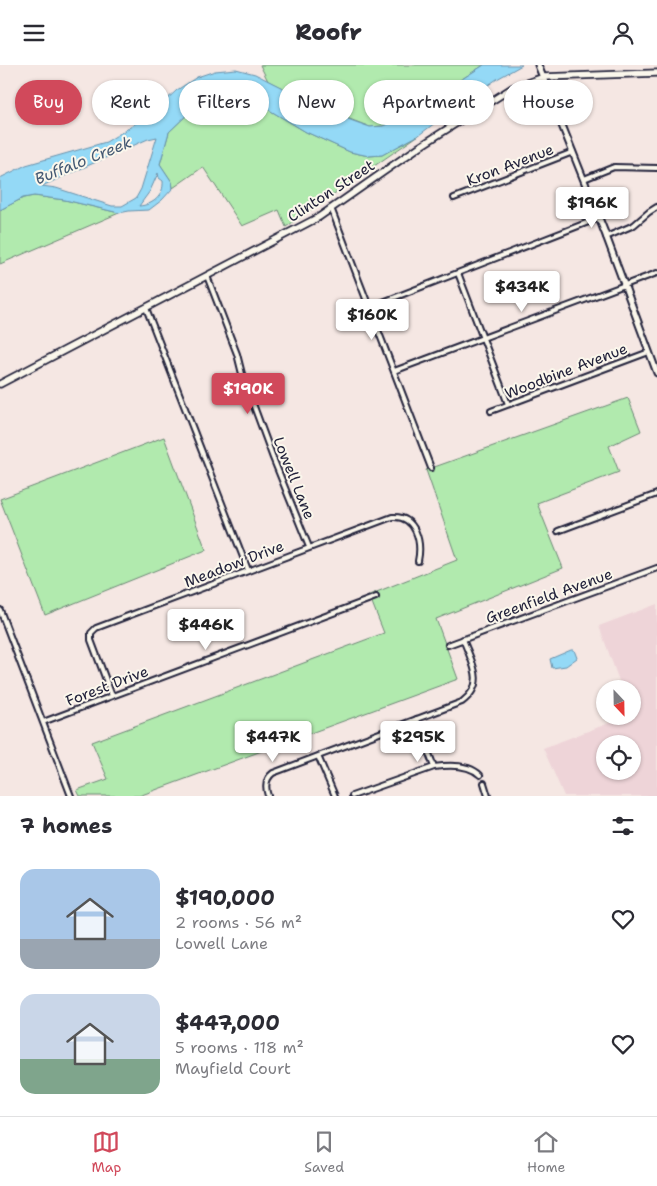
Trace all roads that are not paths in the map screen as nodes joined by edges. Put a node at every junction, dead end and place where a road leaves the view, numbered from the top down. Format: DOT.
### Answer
graph roads {
  1 [pos="539,67"];
  2 [pos="657,73"];
  3 [pos="544,77"];
  4 [pos="573,152"];
  5 [pos="657,168"];
  6 [pos="584,179"];
  7 [pos="454,198"];
  8 [pos="657,207"];
  9 [pos="331,208"];
  10 [pos="599,218"];
  11 [pos="606,237"];
  12 [pos="458,273"];
  13 [pos="657,273"];
  14 [pos="208,276"];
  15 [pos="624,285"];
  16 [pos="146,307"];
  17 [pos="370,307"];
  18 [pos="483,338"];
  19 [pos="649,352"];
  20 [pos="394,371"];
  21 [pos="657,373"];
  22 [pos="0,384"];
  23 [pos="508,404"];
  24 [pos="491,411"];
  25 [pos="431,467"];
  26 [pos="657,494"];
  27 [pos="558,531"];
  28 [pos="309,547"];
  29 [pos="418,561"];
  30 [pos="657,568"];
  31 [pos="248,570"];
  32 [pos="376,597"];
  33 [pos="0,610"];
  34 [pos="463,639"];
  35 [pos="448,645"];
  36 [pos="112,696"];
  37 [pos="416,719"];
  38 [pos="43,722"];
  39 [pos="318,756"];
  40 [pos="434,767"];
  41 [pos="480,775"];
  42 [pos="484,783"];
  43 [pos="71,796"];
  44 [pos="268,796"];
  45 [pos="335,796"];
  46 [pos="352,796"];
  47 [pos="488,796"];
  1 -- 3 [label="main road"];
  2 -- 3 [label="main road, Clinton Street"];
  3 -- 4 [label="main road"];
  3 -- 9 [label="main road, Clinton Street"];
  4 -- 6 [label="main road"];
  4 -- 7 [label="street, Kron Avenue"];
  5 -- 6 [label="street"];
  6 -- 10 [label="main road"];
  8 -- 11 [label="street"];
  9 -- 14 [label="main road, Clinton Street"];
  9 -- 17 [label="street"];
  10 -- 11 [label="main road"];
  10 -- 12 [label="street"];
  11 -- 15 [label="main road"];
  12 -- 17 [label="street"];
  12 -- 18 [label="street"];
  13 -- 15 [label="street"];
  14 -- 16 [label="main road, Clinton Street"];
  14 -- 28 [label="street, Lowell Lane"];
  15 -- 18 [label="street"];
  15 -- 19 [label="main road"];
  16 -- 22 [label="main road, Clinton Street"];
  16 -- 31 [label="street"];
  17 -- 20 [label="street"];
  18 -- 20 [label="street"];
  18 -- 23 [label="street"];
  19 -- 21 [label="main road"];
  19 -- 23 [label="street, Woodbine Avenue"];
  20 -- 25 [label="street"];
  23 -- 24 [label="street, Woodbine Avenue"];
  26 -- 27 [label="street"];
  28 -- 29 [label="street, Meadow Drive"];
  28 -- 31 [label="street, Meadow Drive"];
  30 -- 34 [label="street, Greenfield Avenue"];
  31 -- 36 [label="street, Meadow Drive"];
  32 -- 36 [label="street, Forest Drive"];
  33 -- 38 [label="street"];
  34 -- 35 [label="street, Greenfield Avenue"];
  34 -- 37 [label="street"];
  36 -- 38 [label="street, Forest Drive"];
  37 -- 39 [label="street"];
  37 -- 40 [label="street"];
  38 -- 43 [label="street"];
  39 -- 44 [label="street"];
  39 -- 45 [label="street"];
  40 -- 41 [label="street"];
  40 -- 46 [label="street"];
  42 -- 47 [label="street"];
}
